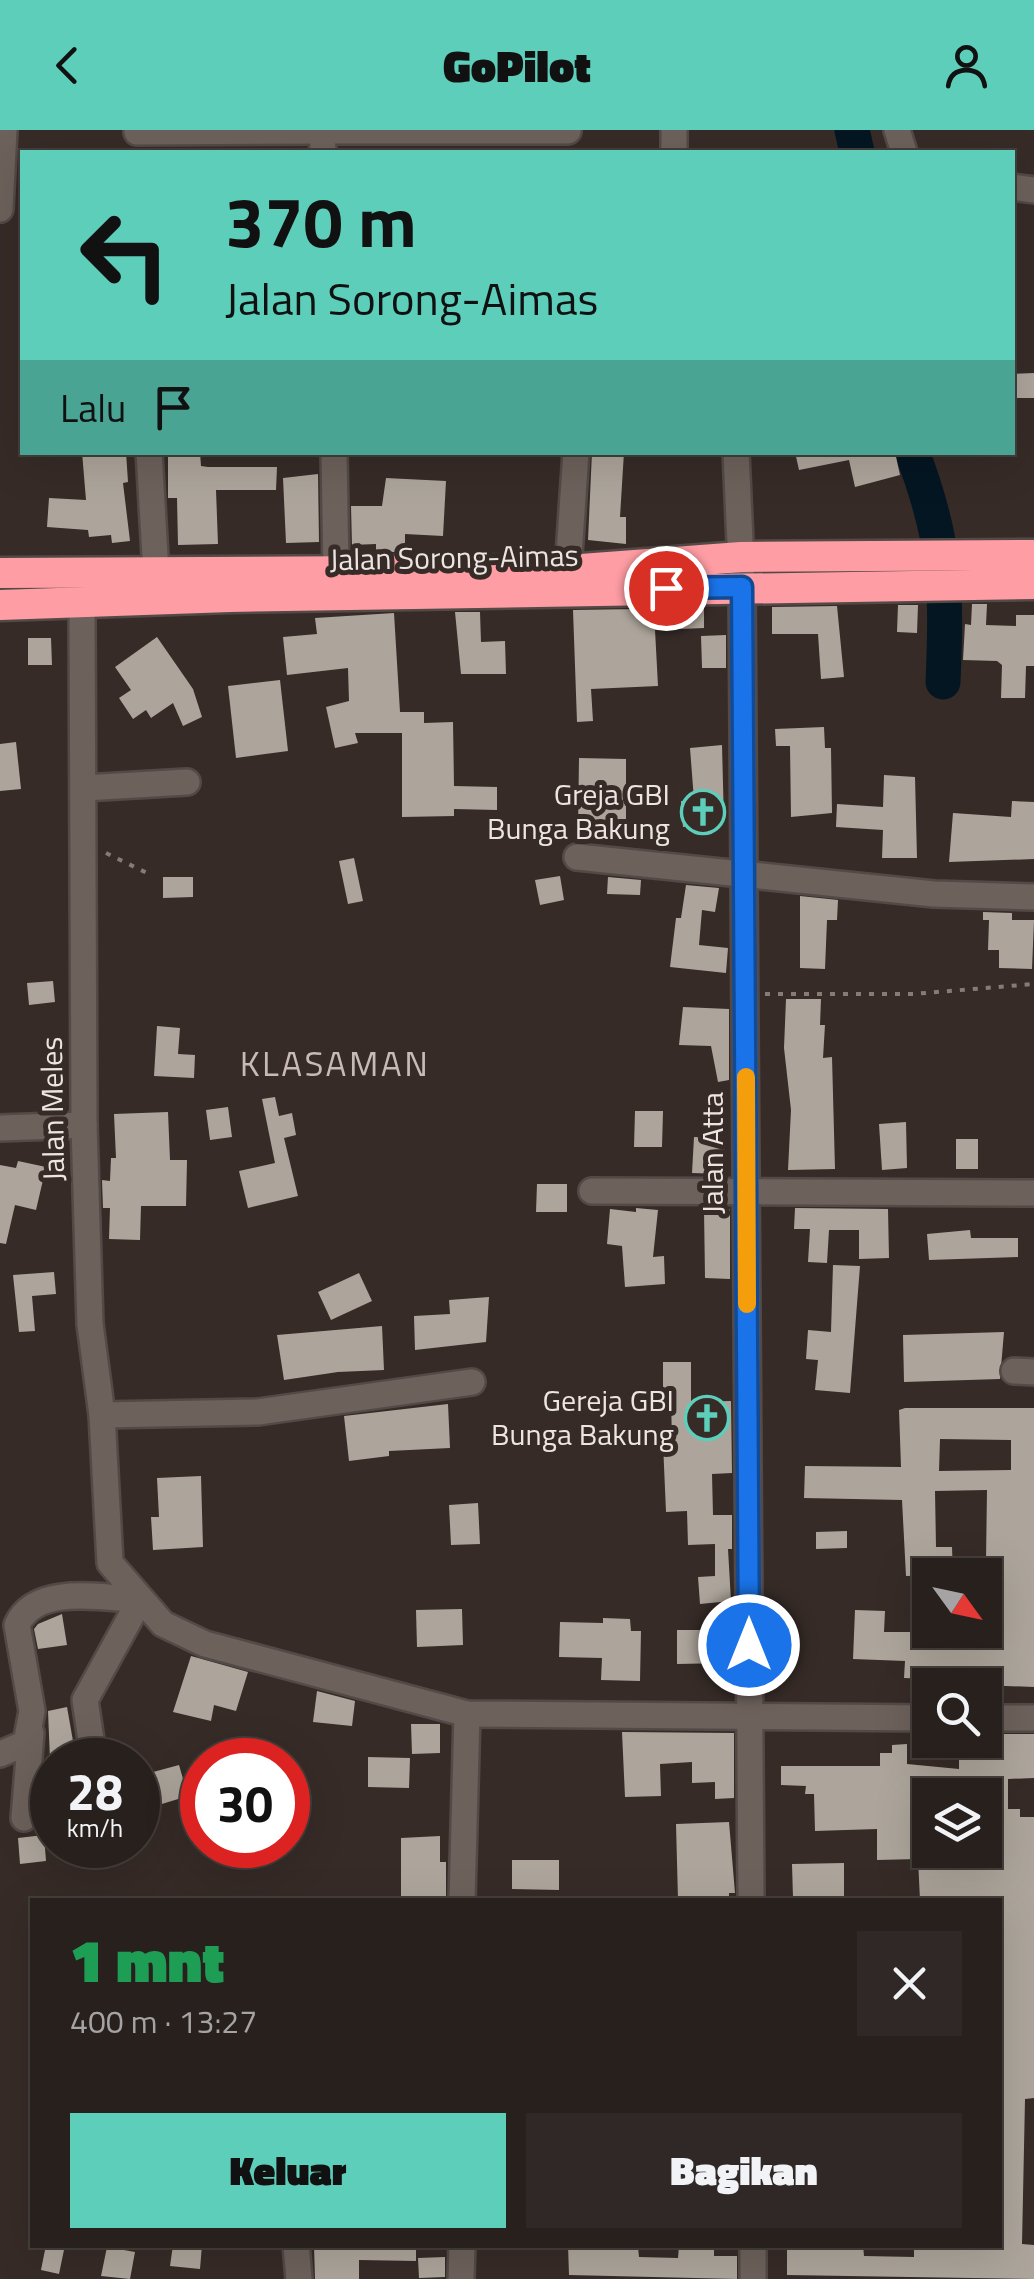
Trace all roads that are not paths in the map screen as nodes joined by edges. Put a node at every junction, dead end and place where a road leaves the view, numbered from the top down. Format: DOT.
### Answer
graph roads {
  1 [pos="4,130"];
  2 [pos="322,131"];
  3 [pos="137,138"];
  4 [pos="568,138"];
  5 [pos="0,209"];
  6 [pos="149,455"];
  7 [pos="334,455"];
  8 [pos="576,455"];
  9 [pos="736,455"];
  10 [pos="1034,554"];
  11 [pos="970,568"];
  12 [pos="568,570"];
  13 [pos="336,572"];
  14 [pos="742,572"];
  15 [pos="0,573"];
  16 [pos="156,573"];
  17 [pos="1034,584"];
  18 [pos="0,605"];
  19 [pos="82,606"];
  20 [pos="187,782"];
  21 [pos="84,788"];
  22 [pos="577,857"];
  23 [pos="744,872"];
  24 [pos="1034,896"];
  25 [pos="84,1124"];
  26 [pos="0,1128"];
  27 [pos="592,1191"];
  28 [pos="746,1192"];
  29 [pos="1034,1193"];
  30 [pos="472,1382"];
  31 [pos="102,1415"];
  32 [pos="140,1600"];
  33 [pos="467,1714"];
  34 [pos="912,1718"];
  35 [pos="1002,1718"];
  36 [pos="1034,1718"];
  37 [pos="750,1719"];
  38 [pos="31,1733"];
  39 [pos="91,1738"];
  40 [pos="0,1754"];
  41 [pos="24,1818"];
  42 [pos="462,1898"];
  43 [pos="751,1898"];
  44 [pos="296,2248"];
  45 [pos="462,2248"];
  46 [pos="753,2248"];
  47 [pos="300,2279"];
  48 [pos="461,2279"];
  49 [pos="753,2279"];
  1 -- 5 [label="street"];
  2 -- 3 [label="street"];
  2 -- 4 [label="street"];
  6 -- 16 [label="street"];
  7 -- 13 [label="street"];
  8 -- 12 [label="street"];
  9 -- 14 [label="street, Jalan Atta"];
  10 -- 11 [label="highway"];
  11 -- 14 [label="highway, Jalan Sorong-Aimas"];
  11 -- 14 [label="highway, Jalan Sorong-Aimas"];
  11 -- 17 [label="highway"];
  12 -- 13 [label="highway, Jalan Sorong-Aimas"];
  12 -- 14 [label="highway, Jalan Sorong-Aimas"];
  13 -- 16 [label="highway, Jalan Sorong-Aimas"];
  14 -- 19 [label="highway, Jalan Sorong-Aimas"];
  14 -- 23 [label="street, Jalan Atta"];
  15 -- 16 [label="highway, Jalan Sorong-Aimas"];
  18 -- 19 [label="highway, Jalan Sorong-Aimas"];
  19 -- 21 [label="street, Jalan Meles"];
  20 -- 21 [label="street"];
  21 -- 25 [label="street, Jalan Meles"];
  22 -- 23 [label="street"];
  23 -- 24 [label="street"];
  23 -- 28 [label="street, Jalan Atta"];
  25 -- 26 [label="street"];
  25 -- 31 [label="street, Jalan Meles"];
  27 -- 28 [label="street"];
  28 -- 29 [label="street"];
  28 -- 37 [label="street, Jalan Atta"];
  30 -- 31 [label="street"];
  31 -- 32 [label="street, Jalan Meles"];
  32 -- 33 [label="street, Jalan Meles"];
  32 -- 38 [label="street"];
  32 -- 39 [label="street"];
  33 -- 37 [label="street"];
  33 -- 42 [label="street"];
  34 -- 37 [label="street"];
  35 -- 36 [label="street"];
  37 -- 43 [label="street, Jalan Atta"];
  38 -- 40 [label="street"];
  38 -- 41 [label="street"];
  44 -- 47 [label="street"];
  45 -- 48 [label="street"];
  46 -- 49 [label="street"];
}
